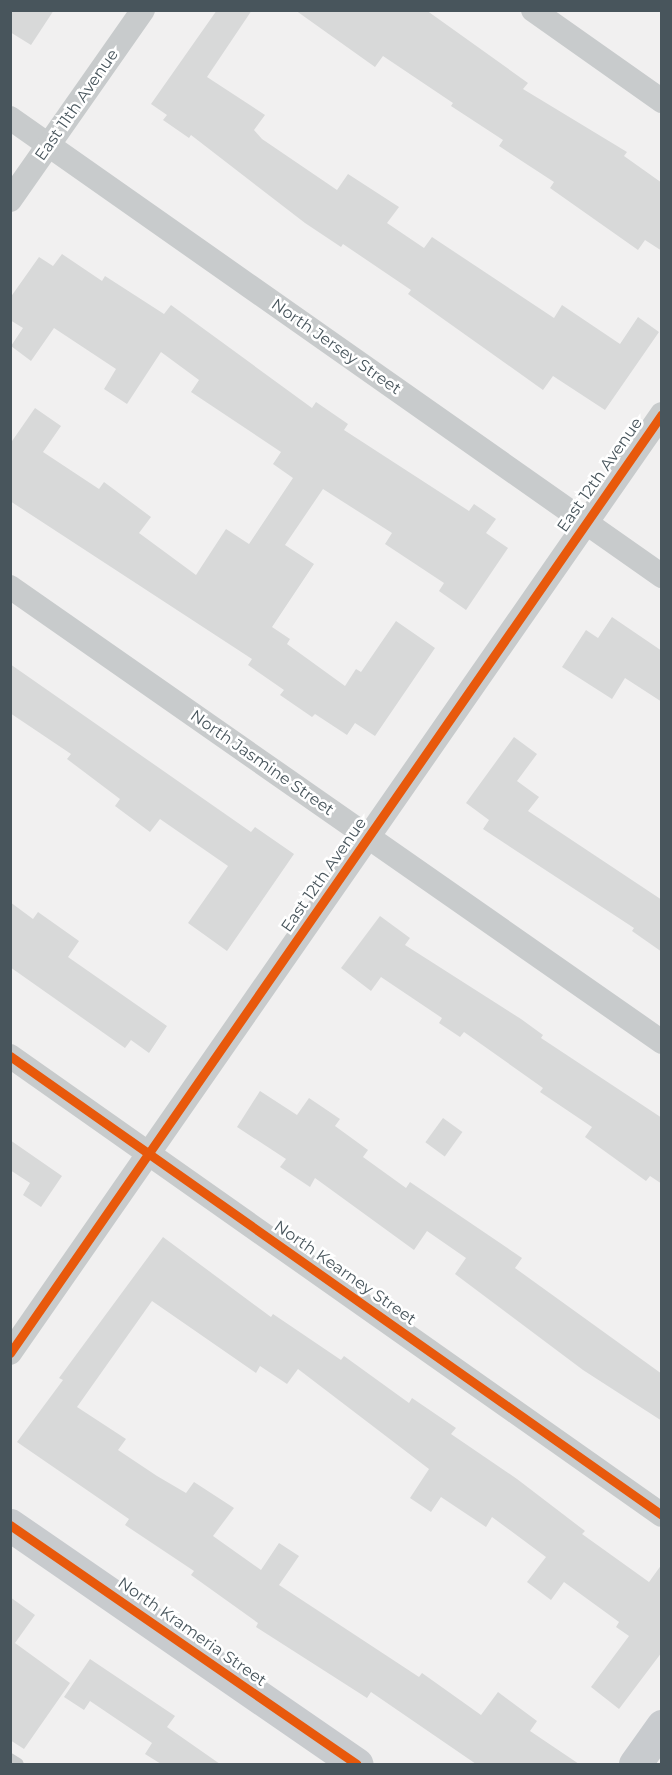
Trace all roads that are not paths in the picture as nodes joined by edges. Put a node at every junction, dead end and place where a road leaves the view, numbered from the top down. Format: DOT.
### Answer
graph roads {
  1 [pos="143,10"];
  2 [pos="533,10"];
  3 [pos="662,101"];
  4 [pos="10,118"];
  5 [pos="49,145"];
  6 [pos="10,200"];
  7 [pos="662,414"];
  8 [pos="585,523"];
  9 [pos="662,576"];
  10 [pos="10,587"];
  11 [pos="368,838"];
  12 [pos="662,1042"];
  13 [pos="10,1056"];
  14 [pos="150,1154"];
  15 [pos="10,1353"];
  16 [pos="662,1515"];
  17 [pos="10,1525"];
  18 [pos="662,1726"];
  19 [pos="10,1759"];
  20 [pos="18,1764"];
  21 [pos="357,1764"];
  22 [pos="635,1764"];
  1 -- 5 [label="street, East 11th Avenue"];
  2 -- 3 [label="street"];
  4 -- 5 [label="street, North Jersey Street"];
  5 -- 6 [label="street, East 11th Avenue"];
  5 -- 8 [label="street, North Jersey Street"];
  7 -- 8 [label="street, East 12th Avenue"];
  8 -- 9 [label="street, North Jersey Street"];
  8 -- 11 [label="street, East 12th Avenue"];
  10 -- 11 [label="street, North Jasmine Street"];
  11 -- 12 [label="street, North Jasmine Street"];
  11 -- 14 [label="street, East 12th Avenue"];
  13 -- 14 [label="street, North Kearney Street"];
  14 -- 15 [label="street, East 12th Avenue"];
  14 -- 16 [label="street, North Kearney Street"];
  17 -- 21 [label="street, North Krameria Street"];
  18 -- 22 [label="street"];
  19 -- 20 [label="lane"];
}
